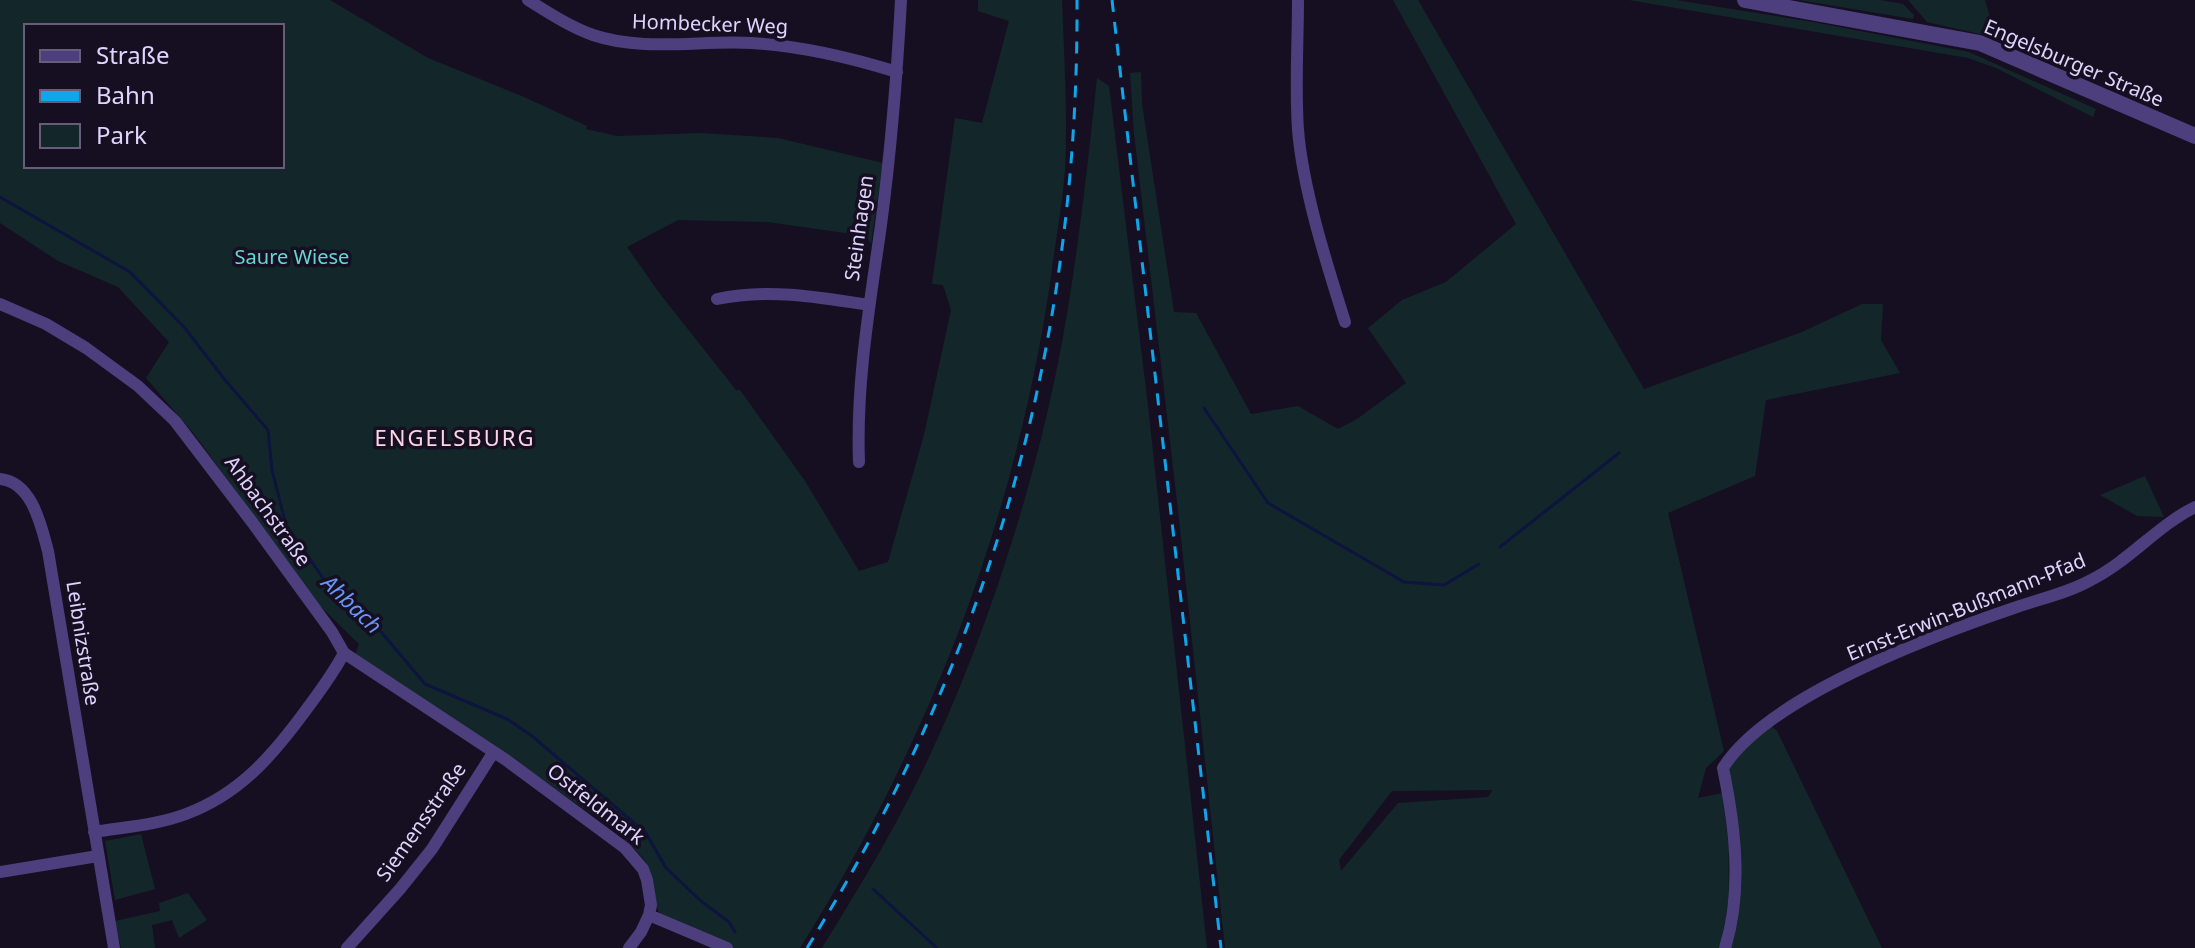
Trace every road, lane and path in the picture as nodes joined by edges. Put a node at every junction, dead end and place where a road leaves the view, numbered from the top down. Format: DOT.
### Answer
graph roads {
  1 [pos="528,0"];
  2 [pos="901,0"];
  3 [pos="1298,0"];
  4 [pos="1745,0"];
  5 [pos="897,72"];
  6 [pos="2195,136"];
  7 [pos="717,299"];
  8 [pos="0,304"];
  9 [pos="869,305"];
  10 [pos="1345,322"];
  11 [pos="859,462"];
  12 [pos="0,479"];
  13 [pos="2195,507"];
  14 [pos="344,653"];
  15 [pos="493,753"];
  16 [pos="94,832"];
  17 [pos="98,856"];
  18 [pos="0,872"];
  19 [pos="649,915"];
  20 [pos="114,948"];
  21 [pos="347,948"];
  22 [pos="629,948"];
  23 [pos="727,948"];
  24 [pos="1725,948"];
  1 -- 5 [label="street, Hombecker Weg"];
  2 -- 5 [label="street, Steinhagen"];
  3 -- 10 [label="street"];
  4 -- 6 [label="street, Engelsburger Straße"];
  5 -- 9 [label="street, Steinhagen"];
  7 -- 9 [label="street"];
  8 -- 14 [label="street, Ahbachstraße"];
  9 -- 11 [label="street, Steinhagen"];
  12 -- 16 [label="street, Leibnizstraße"];
  13 -- 24 [label="street, Ernst-Erwin-Bußmann-Pfad"];
  14 -- 15 [label="street, Ahbachstraße"];
  14 -- 16 [label="street"];
  15 -- 19 [label="street, Ostfeldmark"];
  15 -- 21 [label="street, Siemensstraße"];
  16 -- 17 [label="street, Leibnizstraße"];
  17 -- 18 [label="street"];
  17 -- 20 [label="street, Leibnizstraße"];
  19 -- 22 [label="street"];
  19 -- 23 [label="street"];
}
